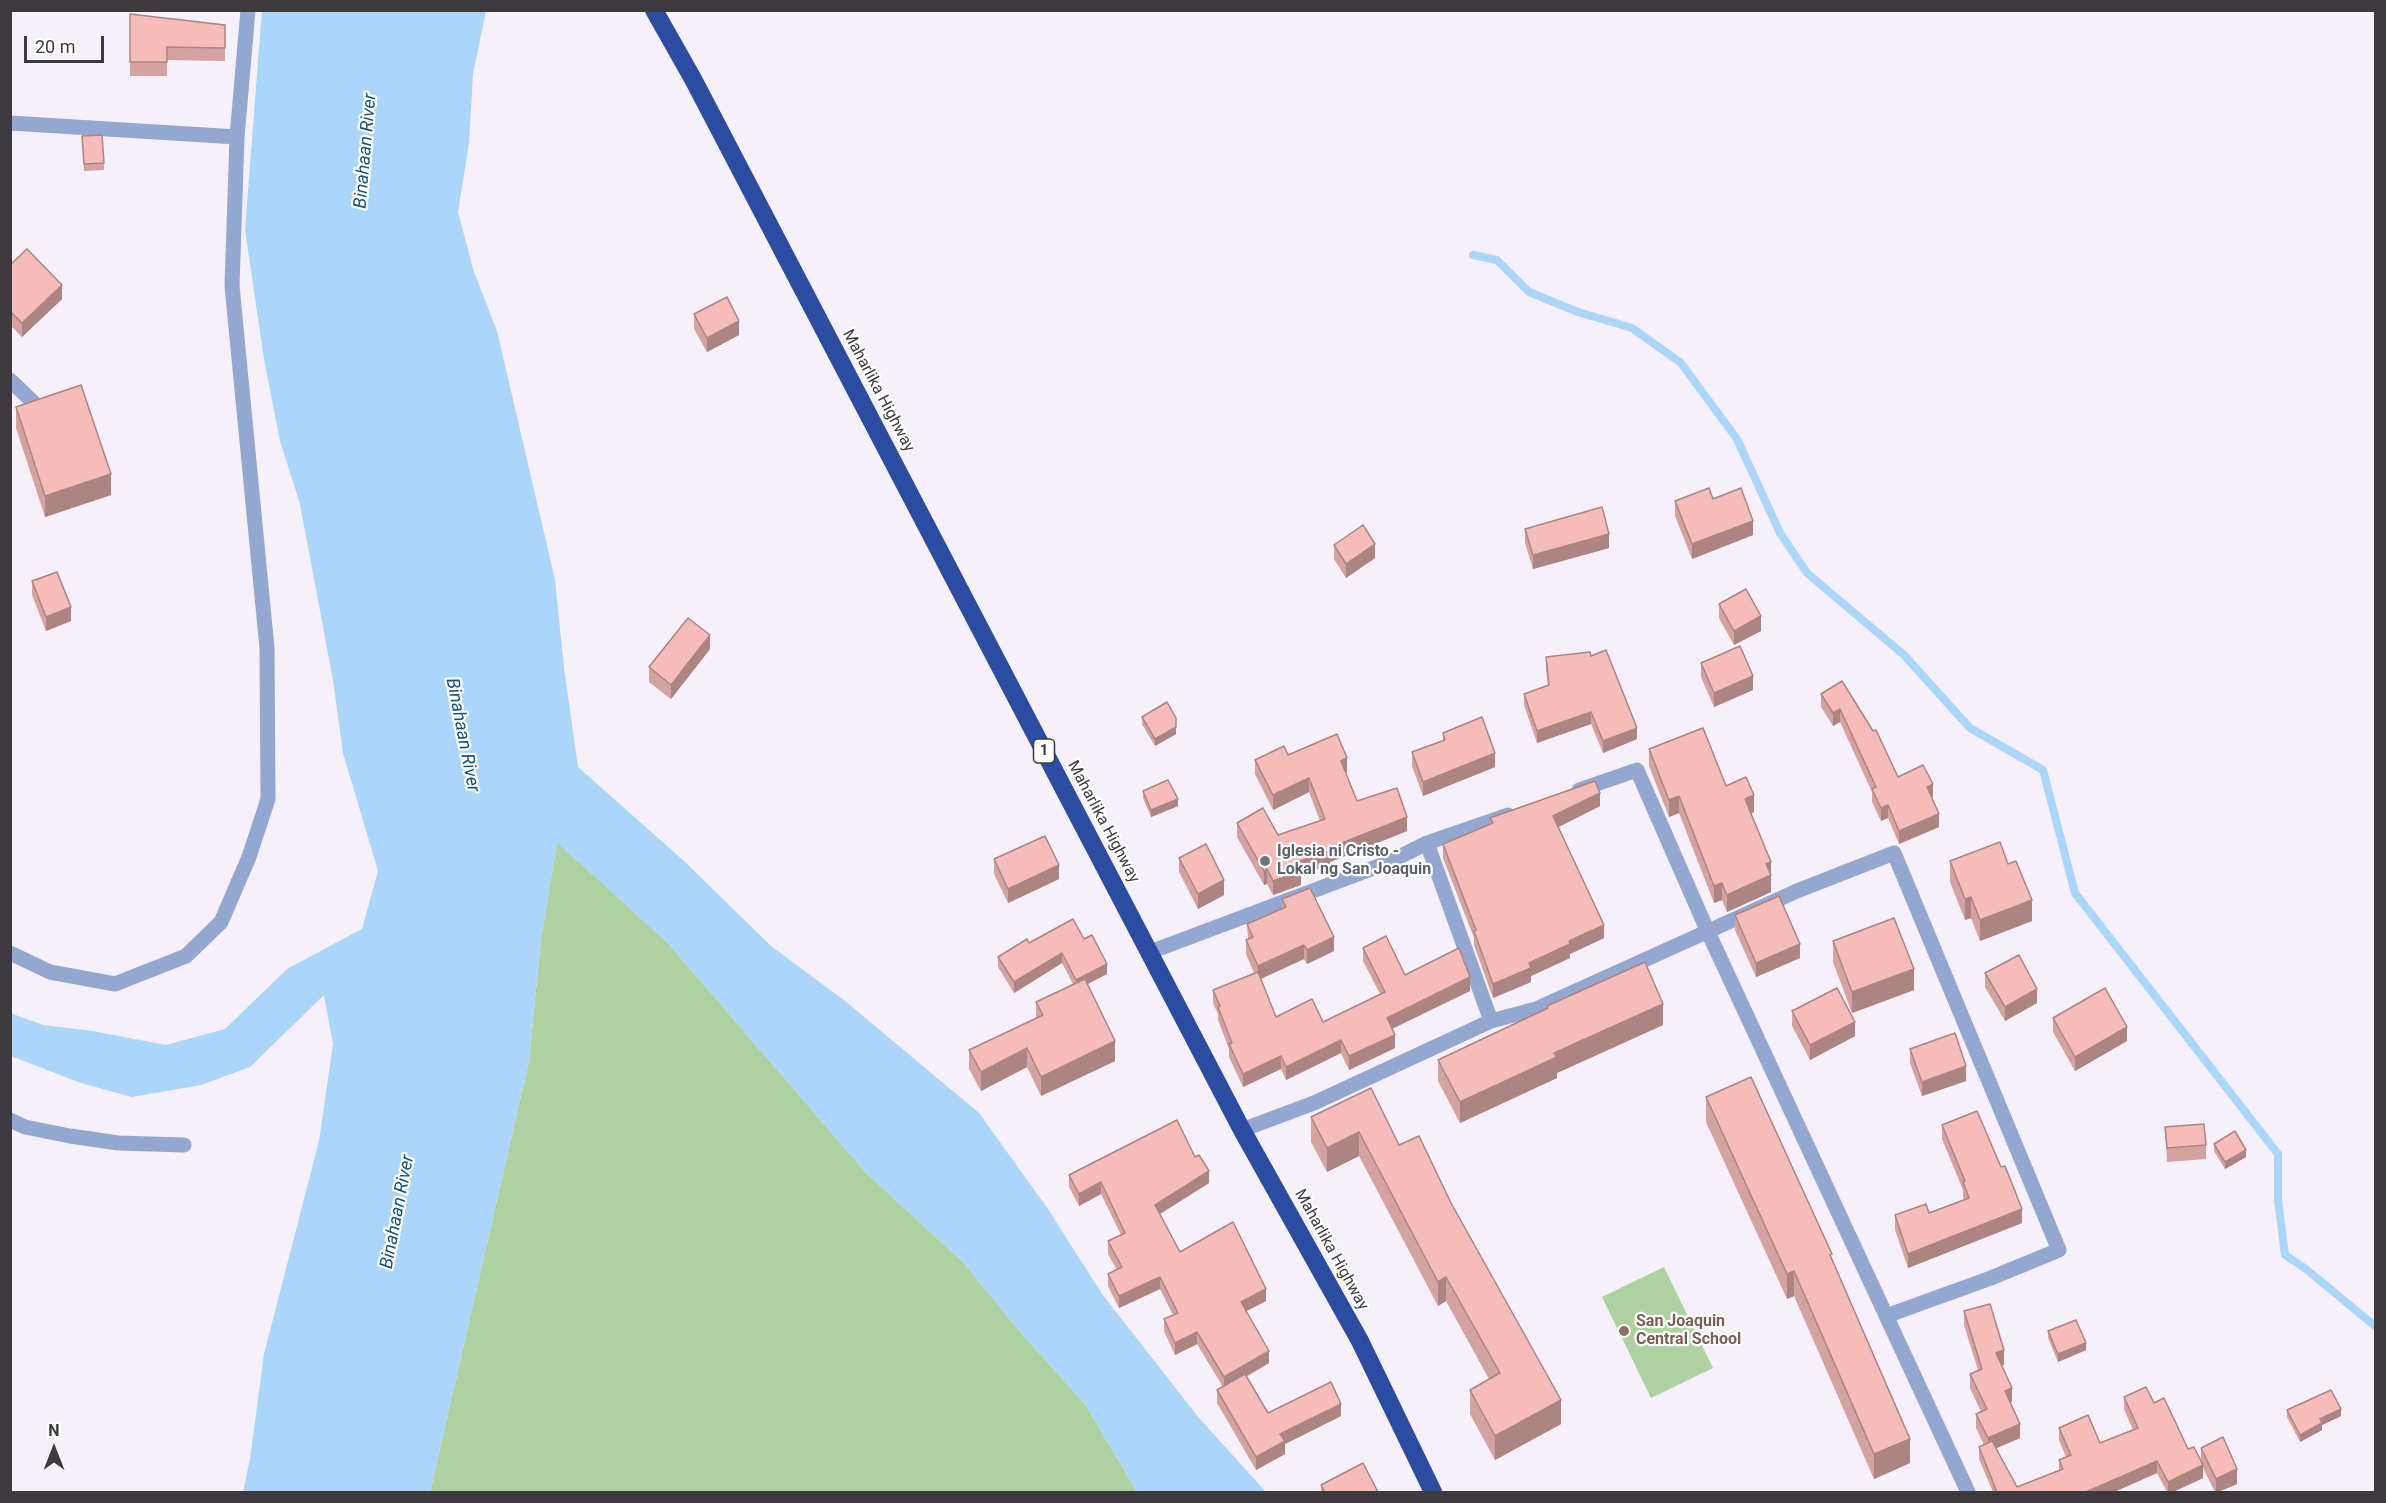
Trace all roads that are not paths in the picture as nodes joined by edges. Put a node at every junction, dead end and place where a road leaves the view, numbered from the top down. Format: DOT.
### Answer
graph roads {
  1 [pos="248,10"];
  2 [pos="654,10"];
  3 [pos="10,123"];
  4 [pos="237,136"];
  5 [pos="10,380"];
  6 [pos="36,405"];
  7 [pos="1560,796"];
  8 [pos="1527,808"];
  9 [pos="1428,843"];
  10 [pos="1708,932"];
  11 [pos="1150,952"];
  12 [pos="10,953"];
  13 [pos="1491,1021"];
  14 [pos="10,1120"];
  15 [pos="1242,1130"];
  16 [pos="184,1145"];
  17 [pos="1886,1316"];
  18 [pos="1434,1492"];
  19 [pos="1968,1492"];
  1 -- 4 [label="street"];
  2 -- 11 [label="highway, Maharlika Highway / 1"];
  3 -- 4 [label="street"];
  4 -- 12 [label="street"];
  5 -- 6 [label="street"];
  7 -- 10 [label="street"];
  8 -- 9 [label="street"];
  9 -- 11 [label="street"];
  9 -- 13 [label="street"];
  10 -- 13 [label="street"];
  10 -- 17 [label="street"];
  10 -- 17 [label="street"];
  11 -- 15 [label="highway, Maharlika Highway / 1"];
  13 -- 15 [label="street"];
  14 -- 16 [label="street"];
  15 -- 18 [label="highway, Maharlika Highway / 1"];
  17 -- 19 [label="street"];
}
